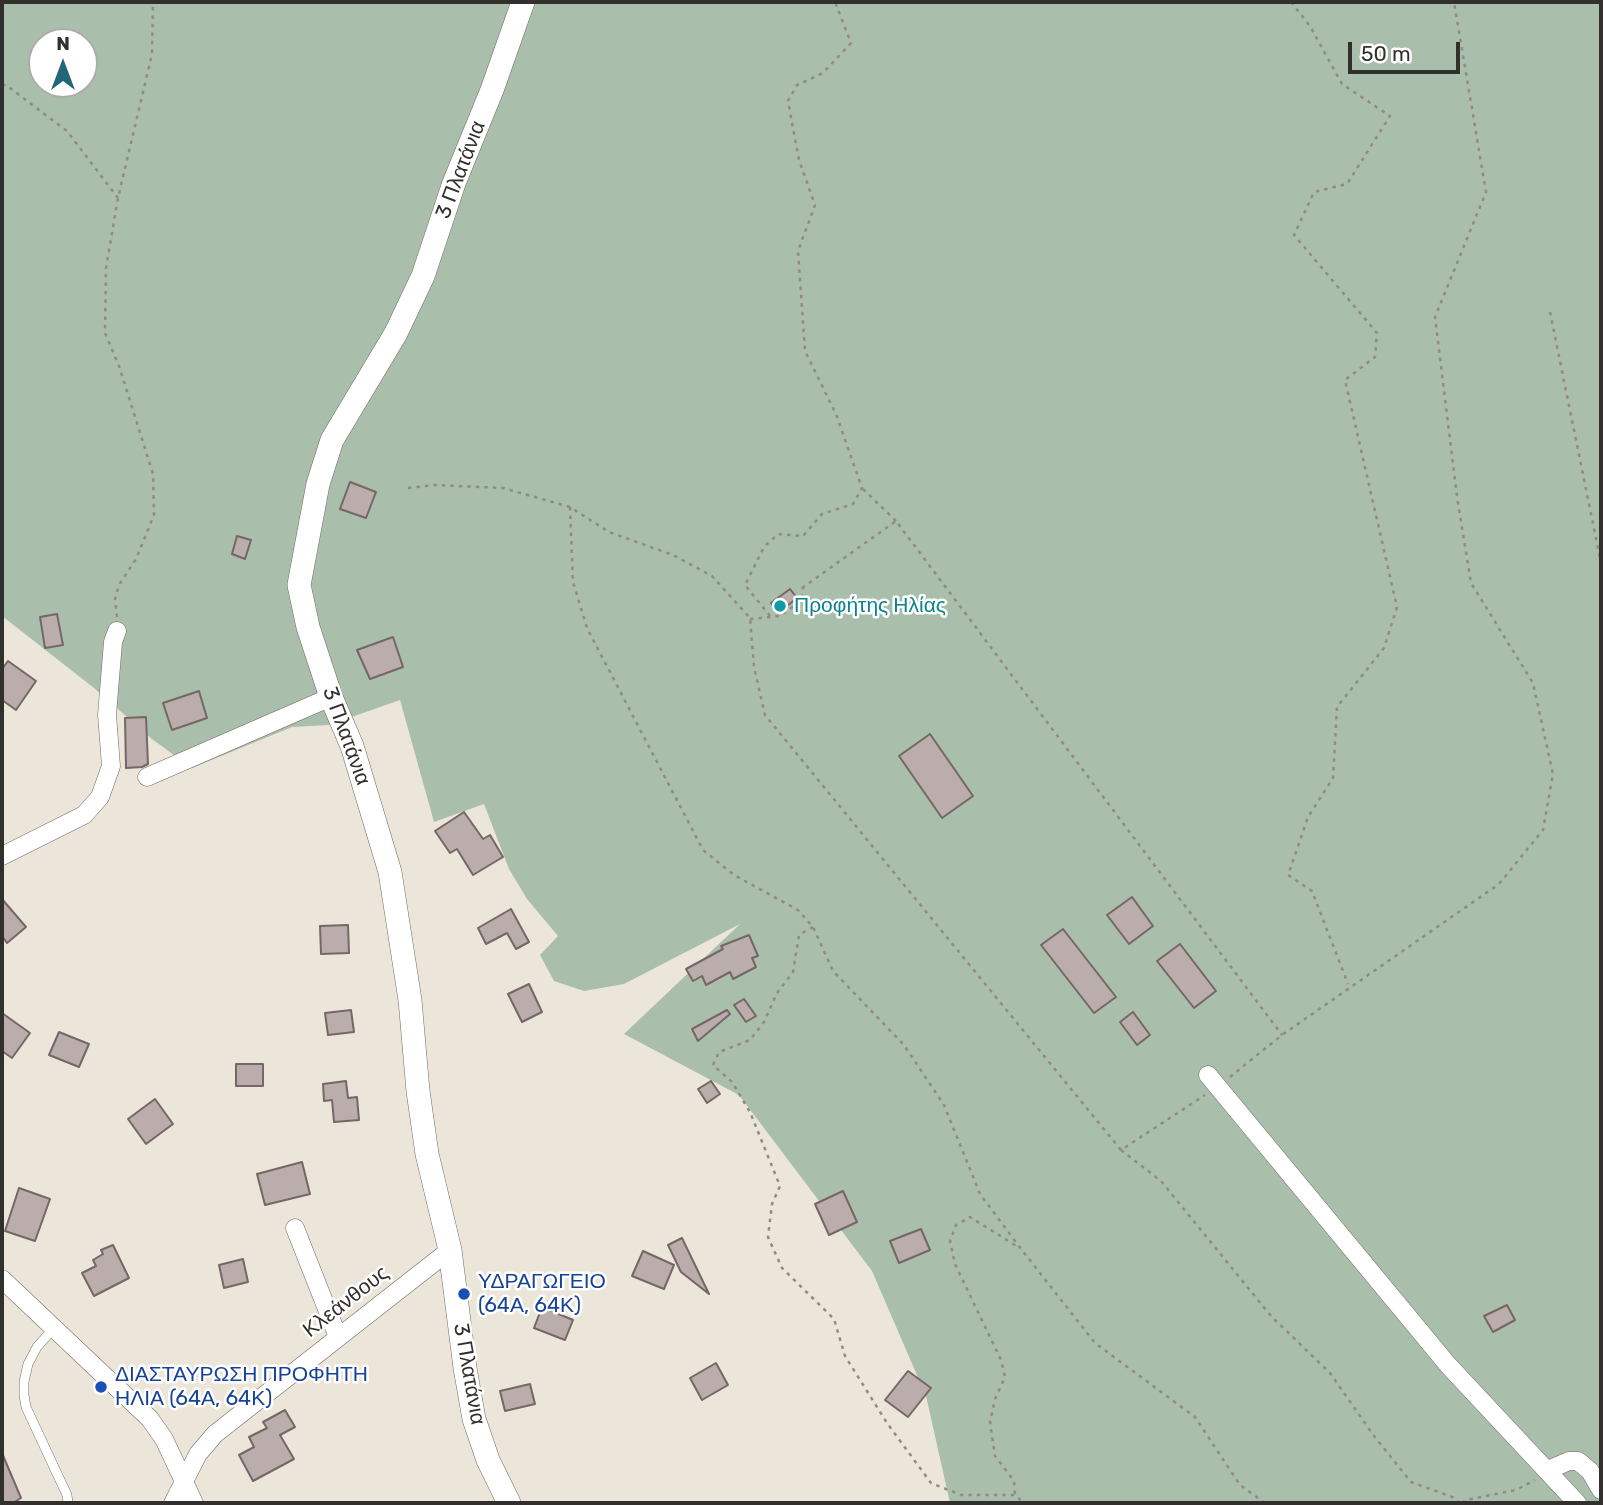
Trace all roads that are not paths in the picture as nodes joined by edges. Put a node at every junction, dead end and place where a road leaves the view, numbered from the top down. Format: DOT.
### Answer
graph roads {
  1 [pos="523,2"];
  2 [pos="117,631"];
  3 [pos="331,696"];
  4 [pos="147,777"];
  5 [pos="2,856"];
  6 [pos="1213,1081"];
  7 [pos="295,1228"];
  8 [pos="450,1250"];
  9 [pos="2,1279"];
  10 [pos="54,1328"];
  11 [pos="338,1337"];
  12 [pos="1548,1470"];
  13 [pos="183,1480"];
  14 [pos="1601,1490"];
  15 [pos="68,1503"];
  16 [pos="173,1503"];
  17 [pos="194,1503"];
  18 [pos="509,1503"];
  19 [pos="1577,1503"];
  1 -- 3 [label="street, 3 Πλατάνια"];
  2 -- 5 [label="street"];
  3 -- 4 [label="street"];
  3 -- 8 [label="street, 3 Πλατάνια"];
  6 -- 12 [label="street"];
  7 -- 11 [label="street"];
  8 -- 11 [label="street, Κλεάνθους"];
  8 -- 18 [label="street, 3 Πλατάνια"];
  9 -- 10 [label="street"];
  10 -- 13 [label="street"];
  10 -- 15 [label="lane"];
  11 -- 13 [label="street, Κλεάνθους"];
  12 -- 14 [label="street"];
  12 -- 19 [label="street"];
  13 -- 16 [label="street, Κλεάνθους"];
  13 -- 17 [label="street"];
}
